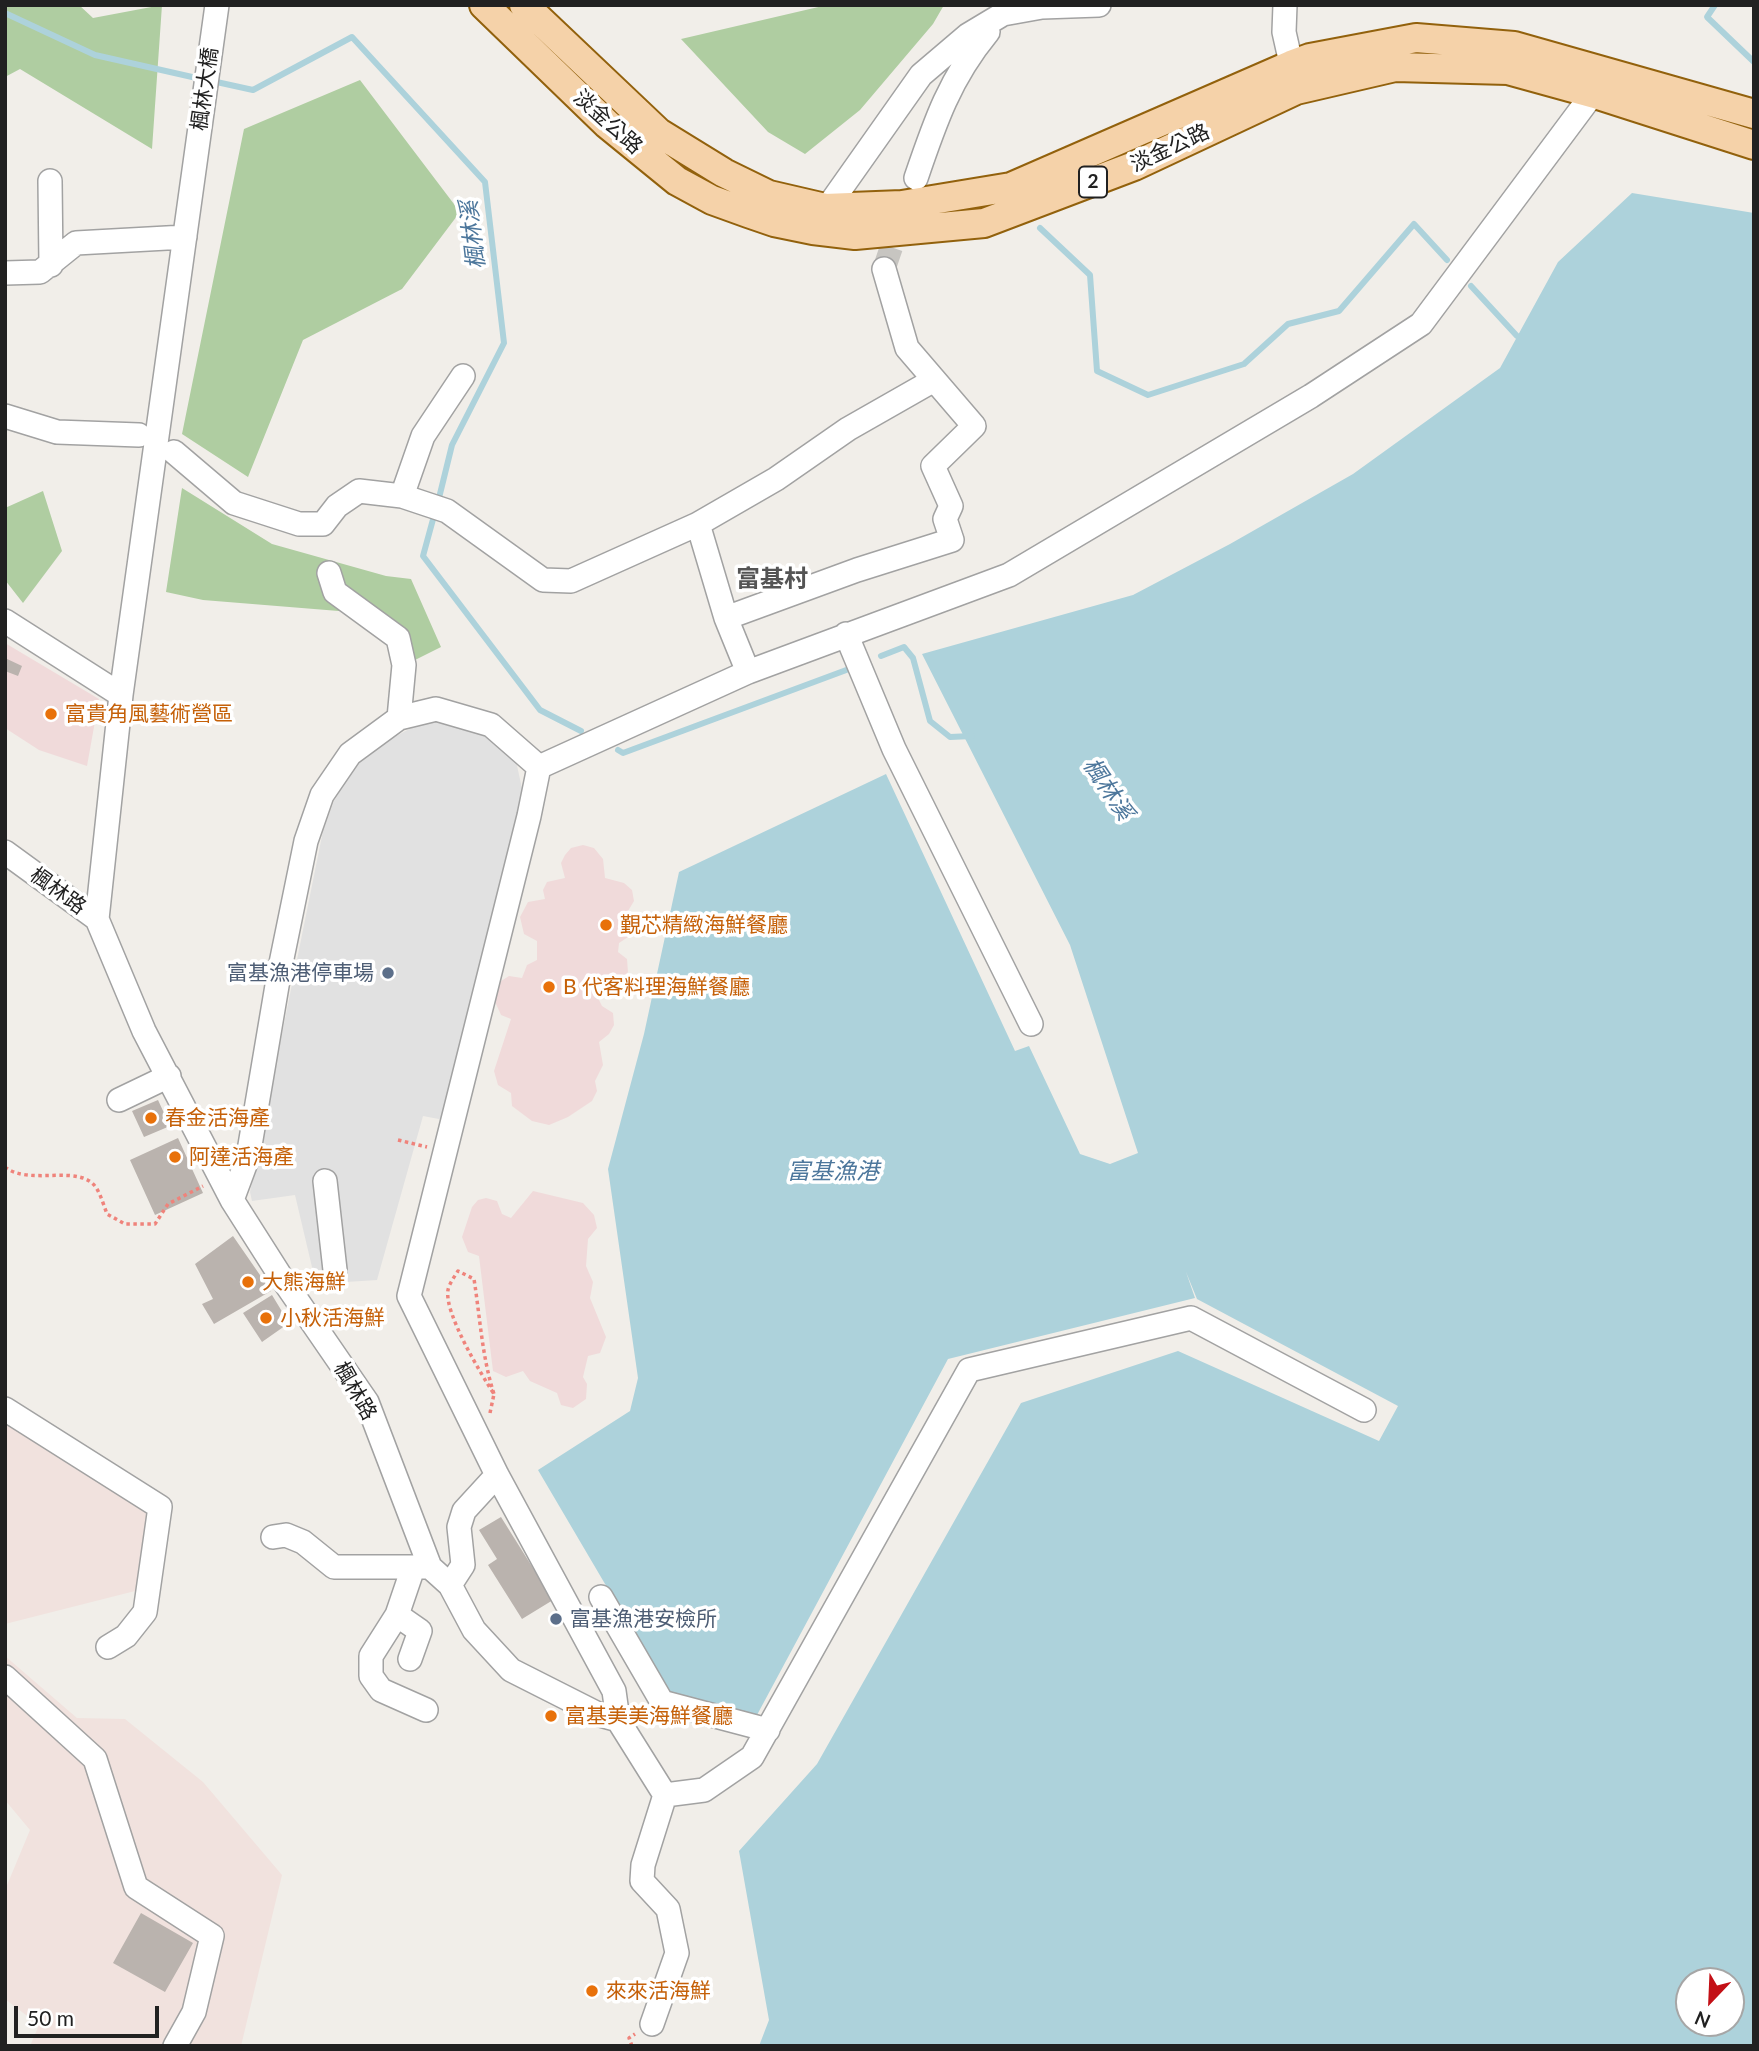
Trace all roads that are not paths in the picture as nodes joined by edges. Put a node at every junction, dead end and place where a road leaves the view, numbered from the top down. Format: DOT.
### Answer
graph roads {
  1 [pos="217,5"];
  2 [pos="484,5"];
  3 [pos="524,5"];
  4 [pos="1100,5"];
  5 [pos="1285,5"];
  6 [pos="1005,10"];
  7 [pos="1294,78"];
  8 [pos="1602,83"];
  9 [pos="1754,114"];
  10 [pos="1754,145"];
  11 [pos="916,178"];
  12 [pos="50,181"];
  13 [pos="819,219"];
  14 [pos="185,237"];
  15 [pos="51,265"];
  16 [pos="884,269"];
  17 [pos="5,273"];
  18 [pos="463,376"];
  19 [pos="934,380"];
  20 [pos="5,416"];
  21 [pos="139,435"];
  22 [pos="174,452"];
  23 [pos="402,496"];
  24 [pos="698,524"];
  25 [pos="329,573"];
  26 [pos="726,618"];
  27 [pos="5,621"];
  28 [pos="846,634"];
  29 [pos="748,671"];
  30 [pos="121,695"];
  31 [pos="399,718"];
  32 [pos="539,767"];
  33 [pos="5,852"];
  34 [pos="97,919"];
  35 [pos="1031,1024"];
  36 [pos="169,1076"];
  37 [pos="120,1100"];
  38 [pos="325,1181"];
  39 [pos="232,1200"];
  40 [pos="335,1270"];
  41 [pos="5,1409"];
  42 [pos="1364,1410"];
  43 [pos="498,1475"];
  44 [pos="273,1537"];
  45 [pos="422,1568"];
  46 [pos="450,1585"];
  47 [pos="601,1597"];
  48 [pos="397,1615"];
  49 [pos="108,1647"];
  50 [pos="410,1659"];
  51 [pos="5,1677"];
  52 [pos="426,1710"];
  53 [pos="618,1720"];
  54 [pos="768,1730"];
  55 [pos="665,1795"];
  56 [pos="652,2024"];
  57 [pos="175,2046"];
  1 -- 14 [label="street, 楓林大橋"];
  2 -- 13 [label="main road, 淡金公路 / 2"];
  3 -- 13 [label="main road, 淡金公路 / 2"];
  4 -- 6 [label="street"];
  5 -- 7 [label="street"];
  6 -- 11 [label="street"];
  6 -- 13 [label="street"];
  7 -- 8 [label="main road, 淡金公路 / 2"];
  7 -- 13 [label="main road, 淡金公路 / 2"];
  8 -- 9 [label="main road, 淡金公路 / 2"];
  8 -- 10 [label="main road, 淡金公路 / 2"];
  8 -- 28 [label="street"];
  12 -- 15 [label="street"];
  14 -- 15 [label="street"];
  14 -- 30 [label="street, 楓林大橋"];
  15 -- 17 [label="street"];
  16 -- 19 [label="street"];
  18 -- 23 [label="street"];
  19 -- 24 [label="street"];
  19 -- 26 [label="street"];
  20 -- 21 [label="street"];
  22 -- 23 [label="street"];
  23 -- 24 [label="street"];
  24 -- 26 [label="street"];
  25 -- 31 [label="street"];
  26 -- 29 [label="street"];
  27 -- 30 [label="street"];
  28 -- 29 [label="street"];
  28 -- 35 [label="street"];
  29 -- 32 [label="street"];
  30 -- 34 [label="street, 楓林大橋"];
  31 -- 32 [label="street"];
  31 -- 39 [label="street"];
  32 -- 43 [label="street"];
  33 -- 34 [label="street, 楓林路"];
  34 -- 36 [label="street, 楓林路"];
  36 -- 37 [label="street"];
  36 -- 39 [label="street, 楓林路"];
  38 -- 40 [label="street"];
  39 -- 45 [label="street, 楓林路"];
  41 -- 49 [label="street"];
  42 -- 54 [label="street"];
  43 -- 46 [label="street"];
  43 -- 53 [label="street"];
  44 -- 45 [label="street"];
  45 -- 46 [label="street, 楓林路"];
  45 -- 48 [label="street"];
  46 -- 53 [label="street, 楓林路"];
  47 -- 54 [label="street"];
  48 -- 50 [label="street"];
  48 -- 52 [label="street"];
  51 -- 57 [label="street"];
  53 -- 55 [label="street"];
  54 -- 55 [label="street"];
  55 -- 56 [label="street"];
}
